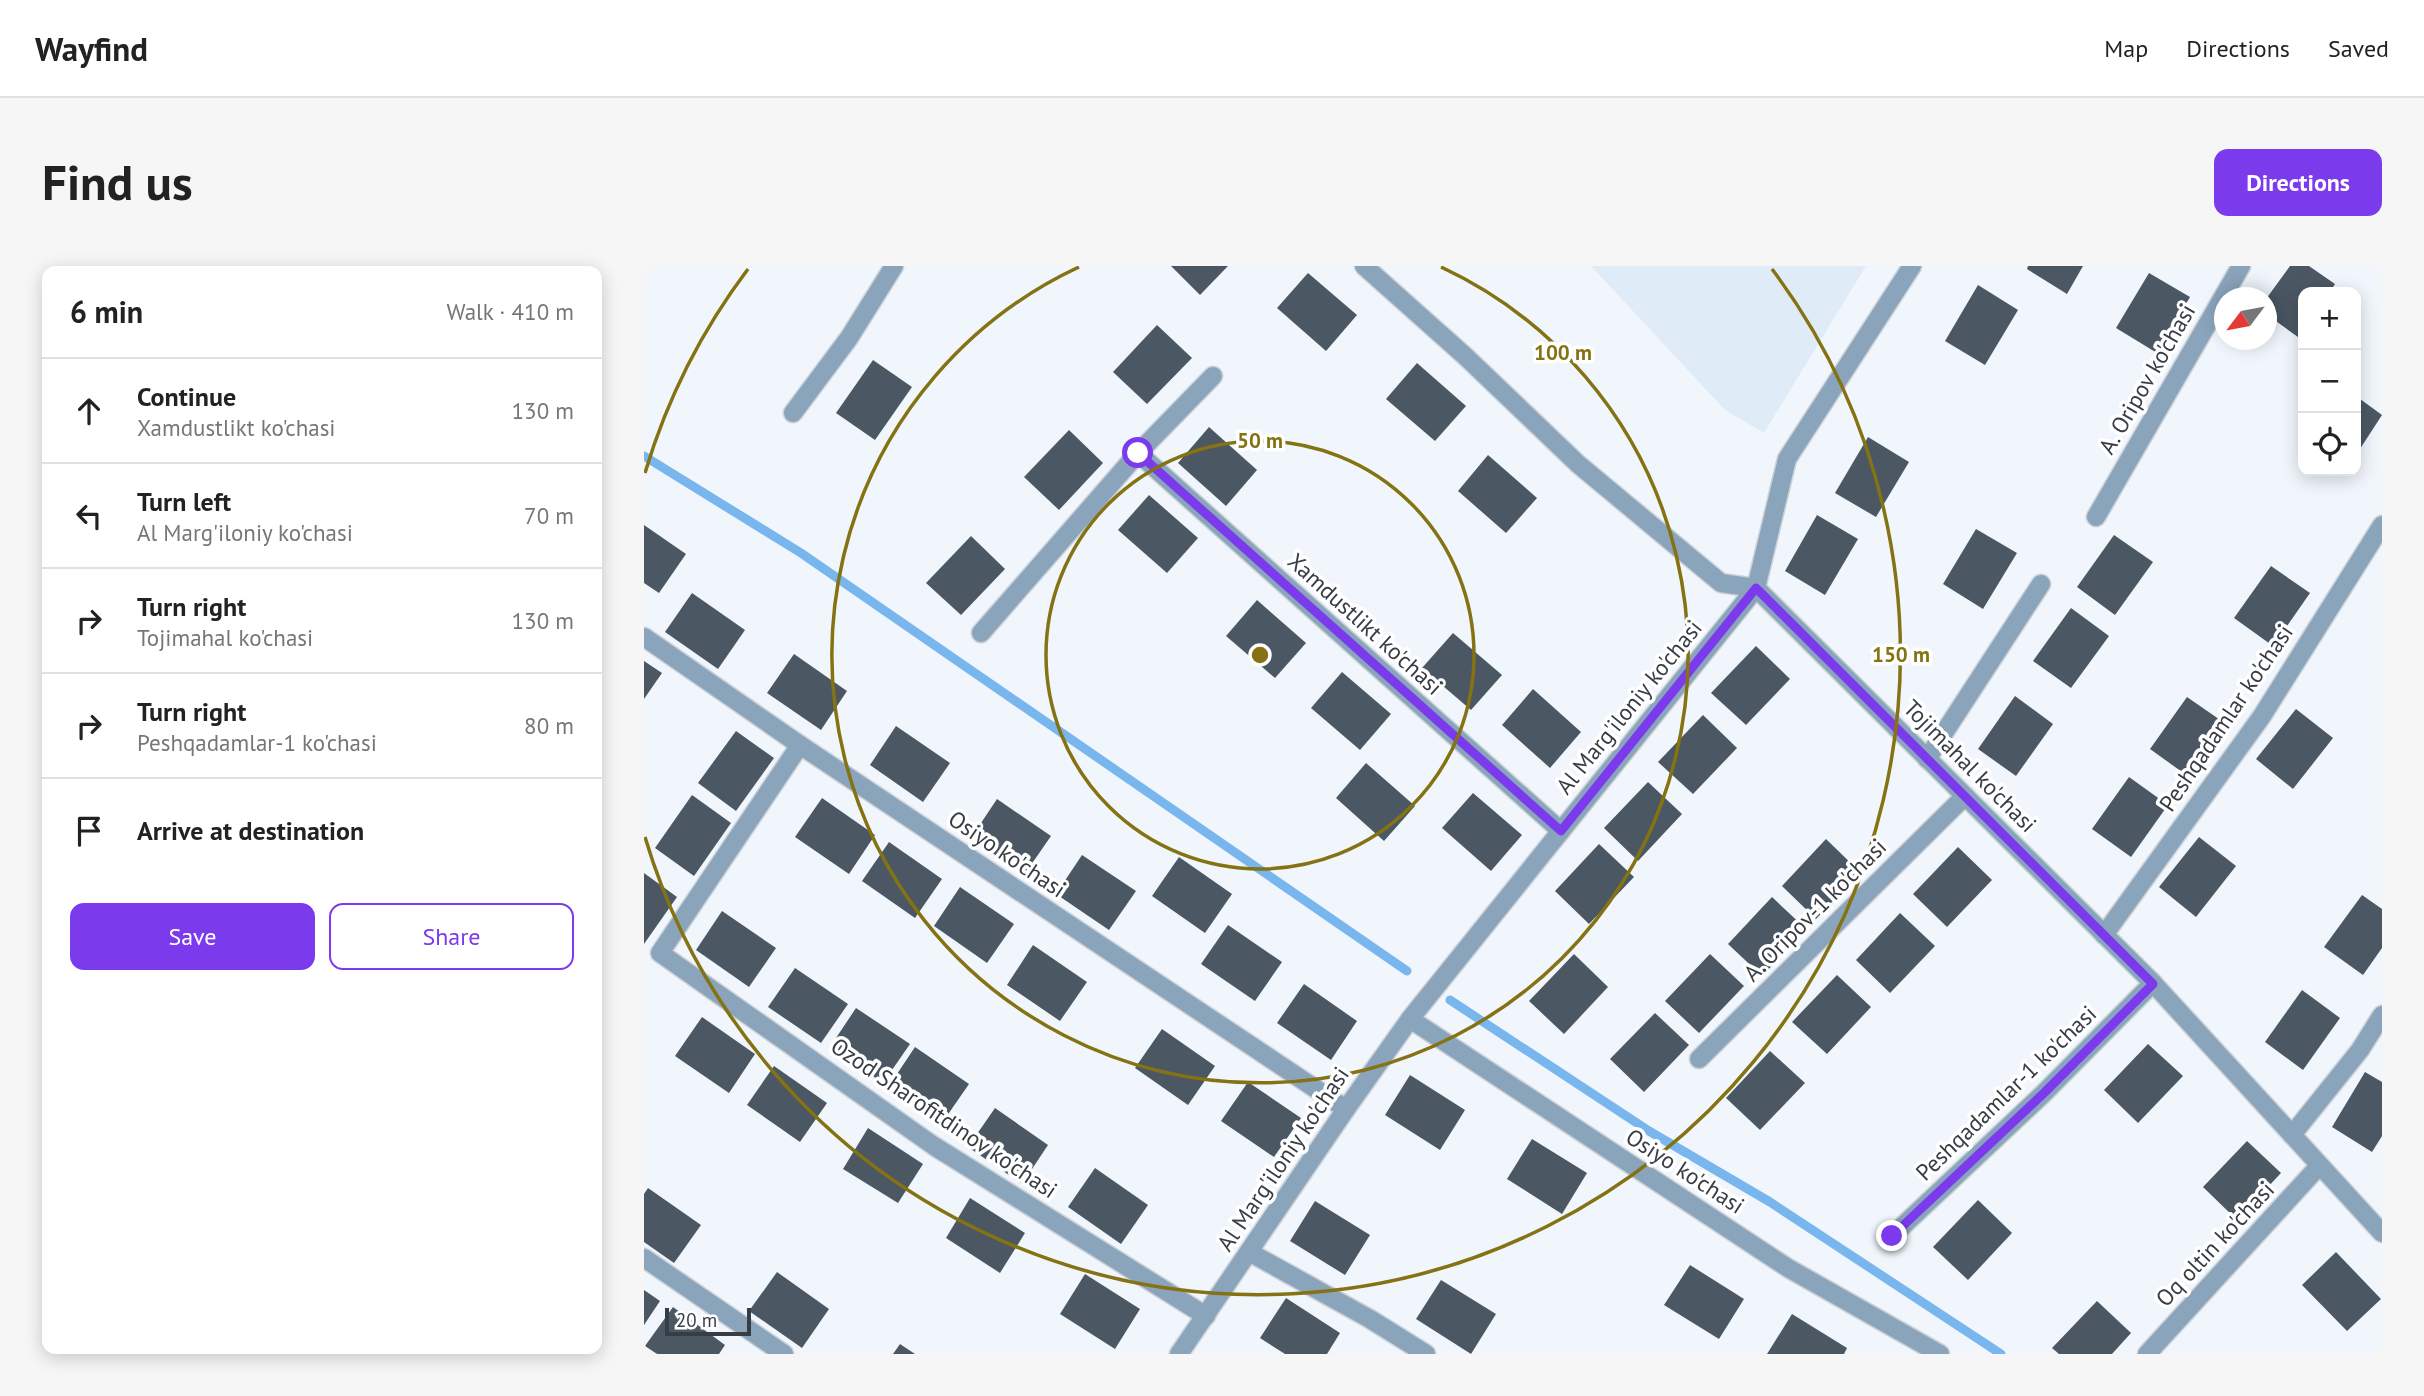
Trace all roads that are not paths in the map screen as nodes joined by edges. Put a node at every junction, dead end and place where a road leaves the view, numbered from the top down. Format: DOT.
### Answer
graph roads {
  1 [pos="894,266"];
  2 [pos="1364,266"];
  3 [pos="1912,266"];
  4 [pos="2242,266"];
  5 [pos="1213,376"];
  6 [pos="793,414"];
  7 [pos="1138,453"];
  8 [pos="2095,517"];
  9 [pos="2382,525"];
  10 [pos="2041,584"];
  11 [pos="1756,588"];
  12 [pos="981,633"];
  13 [pos="644,637"];
  14 [pos="800,745"];
  15 [pos="1927,759"];
  16 [pos="1965,796"];
  17 [pos="1561,831"];
  18 [pos="2104,934"];
  19 [pos="2153,984"];
  20 [pos="2382,1015"];
  21 [pos="1410,1019"];
  22 [pos="1699,1059"];
  23 [pos="1346,1109"];
  24 [pos="2292,1135"];
  25 [pos="2319,1166"];
  26 [pos="2382,1233"];
  27 [pos="1892,1236"];
  28 [pos="1249,1252"];
  29 [pos="644,1258"];
  30 [pos="1206,1316"];
  31 [pos="784,1354"];
  32 [pos="1178,1354"];
  33 [pos="1426,1354"];
  34 [pos="1940,1354"];
  35 [pos="2147,1354"];
  1 -- 6 [label="street"];
  2 -- 11 [label="street"];
  3 -- 11 [label="street, Al Marg'iloniy ko'chasi"];
  4 -- 8 [label="street, A. Oripov ko'chasi"];
  5 -- 7 [label="street"];
  7 -- 12 [label="street"];
  7 -- 17 [label="street, Xamdustlikt ko'chasi"];
  9 -- 18 [label="street, Peshqadamlar ko'chasi"];
  10 -- 15 [label="street"];
  11 -- 15 [label="street, Tojimahal ko'chasi"];
  11 -- 17 [label="street, Al Marg'iloniy ko'chasi"];
  13 -- 14 [label="street, Osiyo ko'chasi"];
  14 -- 23 [label="street, Osiyo ko'chasi"];
  14 -- 30 [label="street, Ozod Sharofitdinov ko'chasi"];
  15 -- 16 [label="street, Tojimahal ko'chasi"];
  16 -- 18 [label="street, Tojimahal ko'chasi"];
  16 -- 22 [label="street, A. Oripov-1 ko'chasi"];
  17 -- 21 [label="street, Al Marg'iloniy ko'chasi"];
  18 -- 19 [label="street, Tojimahal ko'chasi"];
  19 -- 24 [label="street, Tojimahal ko'chasi"];
  19 -- 27 [label="street, Peshqadamlar-1 ko'chasi"];
  20 -- 24 [label="street"];
  21 -- 23 [label="street, Al Marg'iloniy ko'chasi"];
  21 -- 34 [label="street, Osiyo ko'chasi"];
  23 -- 28 [label="street, Al Marg'iloniy ko'chasi"];
  24 -- 25 [label="street, Tojimahal ko'chasi"];
  25 -- 26 [label="street, Tojimahal ko'chasi"];
  25 -- 35 [label="street, Oq oltin ko'chasi"];
  28 -- 30 [label="street, Al Marg'iloniy ko'chasi"];
  28 -- 33 [label="street"];
  29 -- 31 [label="street"];
  30 -- 32 [label="street, Al Marg'iloniy ko'chasi"];
}
